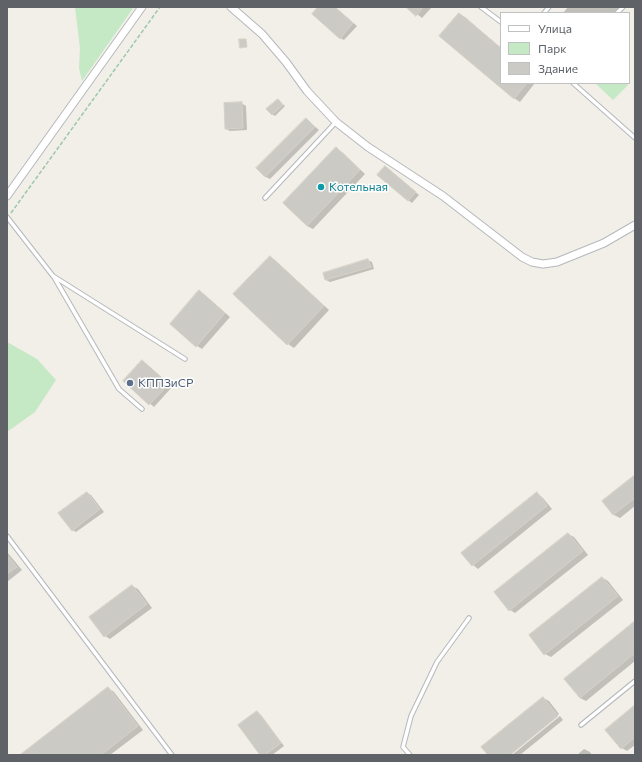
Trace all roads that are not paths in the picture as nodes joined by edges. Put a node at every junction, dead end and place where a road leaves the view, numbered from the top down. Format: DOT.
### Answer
graph roads {
  1 [pos="142,7"];
  2 [pos="231,7"];
  3 [pos="481,7"];
  4 [pos="500,21"];
  5 [pos="574,84"];
  6 [pos="336,122"];
  7 [pos="635,138"];
  8 [pos="7,196"];
  9 [pos="265,198"];
  10 [pos="8,217"];
  11 [pos="635,225"];
  12 [pos="53,276"];
  13 [pos="184,359"];
  14 [pos="142,409"];
  15 [pos="7,536"];
  16 [pos="469,618"];
  17 [pos="635,681"];
  18 [pos="581,725"];
  19 [pos="172,755"];
  20 [pos="410,755"];
  1 -- 8 [label="street"];
  2 -- 6 [label="street"];
  3 -- 4 [label="lane"];
  5 -- 7 [label="lane"];
  6 -- 9 [label="lane"];
  6 -- 11 [label="street"];
  10 -- 12 [label="lane"];
  12 -- 13 [label="lane"];
  12 -- 14 [label="lane"];
  15 -- 19 [label="lane"];
  16 -- 20 [label="lane"];
  17 -- 18 [label="lane"];
}
